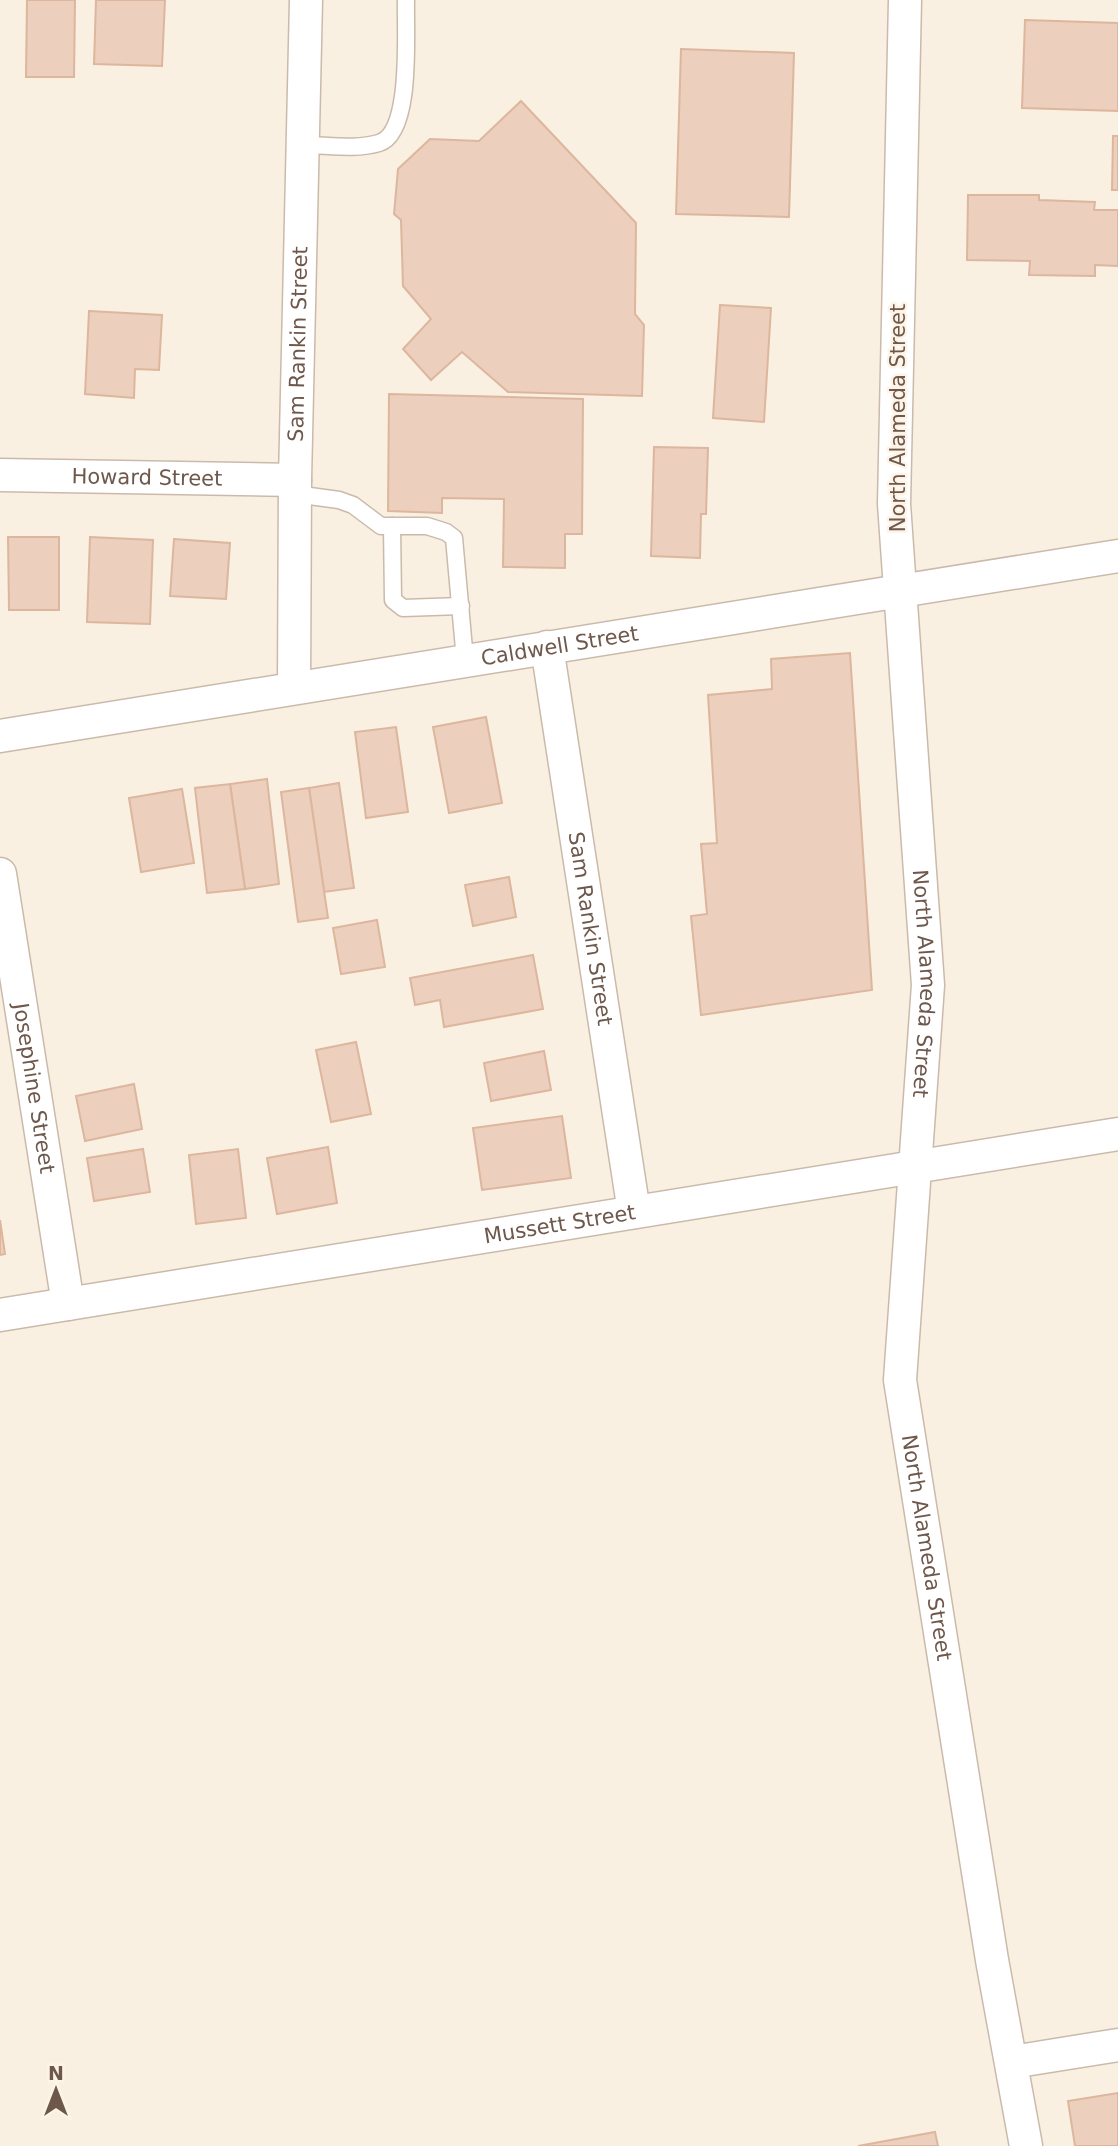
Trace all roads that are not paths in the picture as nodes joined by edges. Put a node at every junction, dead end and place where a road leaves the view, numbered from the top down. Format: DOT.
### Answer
graph roads {
  1 [pos="306,0"];
  2 [pos="406,0"];
  3 [pos="905,0"];
  4 [pos="303,145"];
  5 [pos="0,475"];
  6 [pos="295,487"];
  7 [pos="392,526"];
  8 [pos="1118,556"];
  9 [pos="901,590"];
  10 [pos="460,606"];
  11 [pos="547,647"];
  12 [pos="465,660"];
  13 [pos="294,687"];
  14 [pos="0,736"];
  15 [pos="0,874"];
  16 [pos="1118,1134"];
  17 [pos="916,1166"];
  18 [pos="634,1212"];
  19 [pos="68,1304"];
  20 [pos="0,1315"];
  21 [pos="1118,2045"];
  22 [pos="1012,2062"];
  23 [pos="1026,2146"];
  1 -- 4 [label="street, Sam Rankin Street"];
  2 -- 4 [label="lane"];
  3 -- 9 [label="street, North Alameda Street"];
  4 -- 6 [label="street, Sam Rankin Street"];
  5 -- 6 [label="street, Howard Street"];
  6 -- 7 [label="lane"];
  6 -- 13 [label="street, Sam Rankin Street"];
  7 -- 10 [label="lane"];
  7 -- 10 [label="lane"];
  8 -- 9 [label="street, Caldwell Street"];
  9 -- 11 [label="street, Caldwell Street"];
  9 -- 17 [label="street, North Alameda Street"];
  10 -- 12 [label="lane"];
  11 -- 12 [label="street, Caldwell Street"];
  11 -- 18 [label="street, Sam Rankin Street"];
  12 -- 13 [label="street, Caldwell Street"];
  13 -- 14 [label="street, Caldwell Street"];
  15 -- 19 [label="street, Josephine Street"];
  16 -- 17 [label="street, Mussett Street"];
  17 -- 18 [label="street, Mussett Street"];
  17 -- 22 [label="street, North Alameda Street"];
  18 -- 19 [label="street, Mussett Street"];
  19 -- 20 [label="street, Mussett Street"];
  21 -- 22 [label="street"];
  22 -- 23 [label="street, North Alameda Street"];
}
